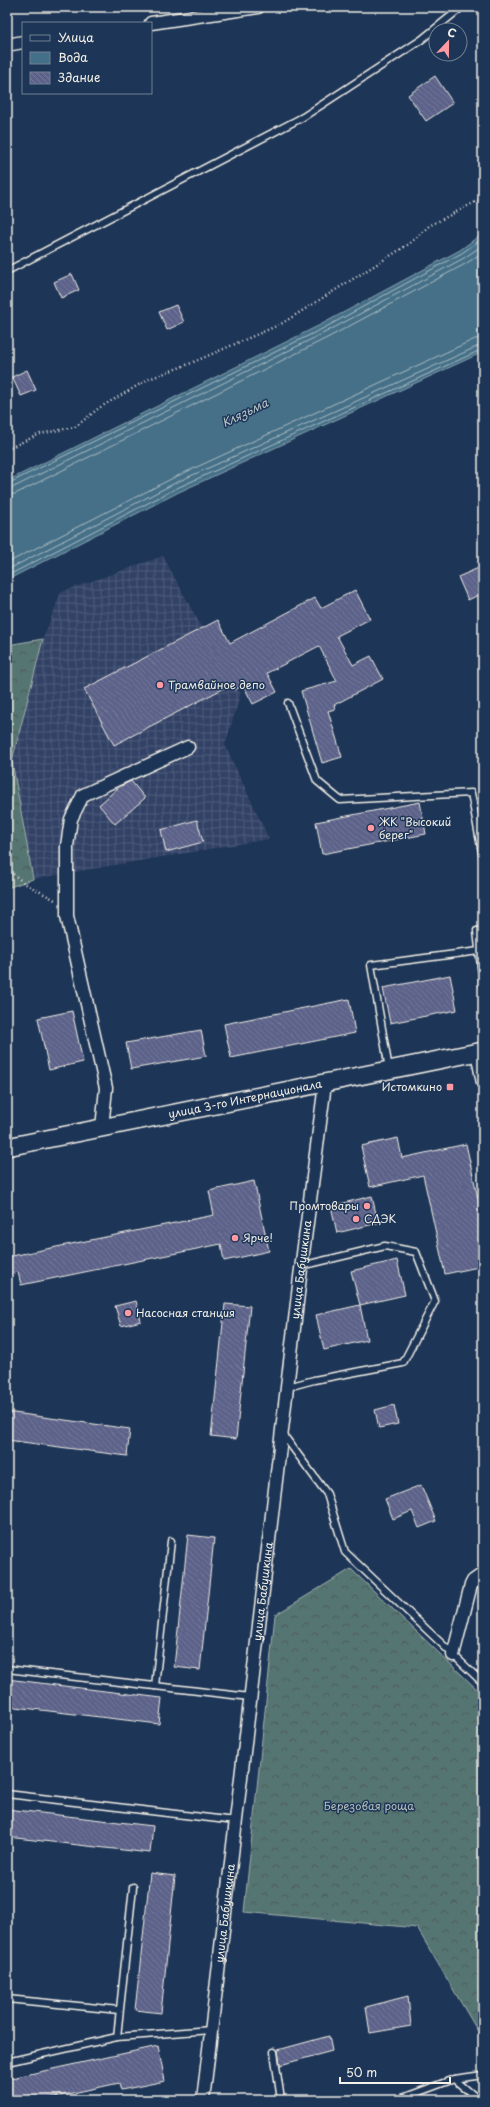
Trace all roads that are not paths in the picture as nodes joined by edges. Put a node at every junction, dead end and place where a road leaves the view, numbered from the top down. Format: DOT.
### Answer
graph roads {
  1 [pos="258,7"];
  2 [pos="462,7"];
  3 [pos="152,23"];
  4 [pos="22,42"];
  5 [pos="7,45"];
  6 [pos="7,271"];
  7 [pos="288,703"];
  8 [pos="188,747"];
  9 [pos="483,858"];
  10 [pos="483,930"];
  11 [pos="479,950"];
  12 [pos="483,985"];
  13 [pos="480,1052"];
  14 [pos="390,1070"];
  15 [pos="483,1083"];
  16 [pos="325,1084"];
  17 [pos="102,1128"];
  18 [pos="7,1147"];
  19 [pos="301,1266"];
  20 [pos="288,1387"];
  21 [pos="282,1433"];
  22 [pos="171,1541"];
  23 [pos="483,1574"];
  24 [pos="453,1654"];
  25 [pos="7,1668"];
  26 [pos="483,1683"];
  27 [pos="155,1686"];
  28 [pos="250,1697"];
  29 [pos="7,1794"];
  30 [pos="235,1821"];
  31 [pos="133,1887"];
  32 [pos="7,1999"];
  33 [pos="119,2010"];
  34 [pos="211,2030"];
  35 [pos="116,2037"];
  36 [pos="274,2052"];
  37 [pos="7,2062"];
  38 [pos="483,2075"];
  39 [pos="454,2079"];
  40 [pos="203,2100"];
  41 [pos="281,2100"];
  42 [pos="397,2100"];
  43 [pos="479,2100"];
  1 -- 3 [label="street"];
  2 -- 6 [label="lane"];
  4 -- 5 [label="street"];
  7 -- 9 [label="lane"];
  8 -- 17 [label="street"];
  10 -- 11 [label="lane"];
  11 -- 12 [label="lane"];
  11 -- 14 [label="lane"];
  13 -- 14 [label="main road, улица 3-го Интернационала"];
  13 -- 15 [label="street"];
  14 -- 16 [label="main road, улица 3-го Интернационала"];
  16 -- 17 [label="main road, улица 3-го Интернационала"];
  16 -- 19 [label="street, улица Бабушкина"];
  17 -- 18 [label="main road, улица 3-го Интернационала"];
  19 -- 20 [label="street, улица Бабушкина"];
  19 -- 20 [label="lane"];
  20 -- 21 [label="street, улица Бабушкина"];
  21 -- 24 [label="lane"];
  21 -- 28 [label="street, улица Бабушкина"];
  22 -- 27 [label="lane"];
  23 -- 24 [label="street"];
  24 -- 26 [label="lane"];
  25 -- 27 [label="lane"];
  27 -- 28 [label="lane"];
  28 -- 30 [label="street, улица Бабушкина"];
  29 -- 30 [label="lane"];
  30 -- 34 [label="street, улица Бабушкина"];
  31 -- 33 [label="lane"];
  32 -- 33 [label="lane"];
  33 -- 35 [label="lane"];
  34 -- 35 [label="lane"];
  34 -- 40 [label="street, улица Бабушкина"];
  35 -- 37 [label="lane"];
  36 -- 41 [label="lane"];
  38 -- 39 [label="lane"];
  39 -- 42 [label="lane"];
  39 -- 43 [label="lane"];
}
